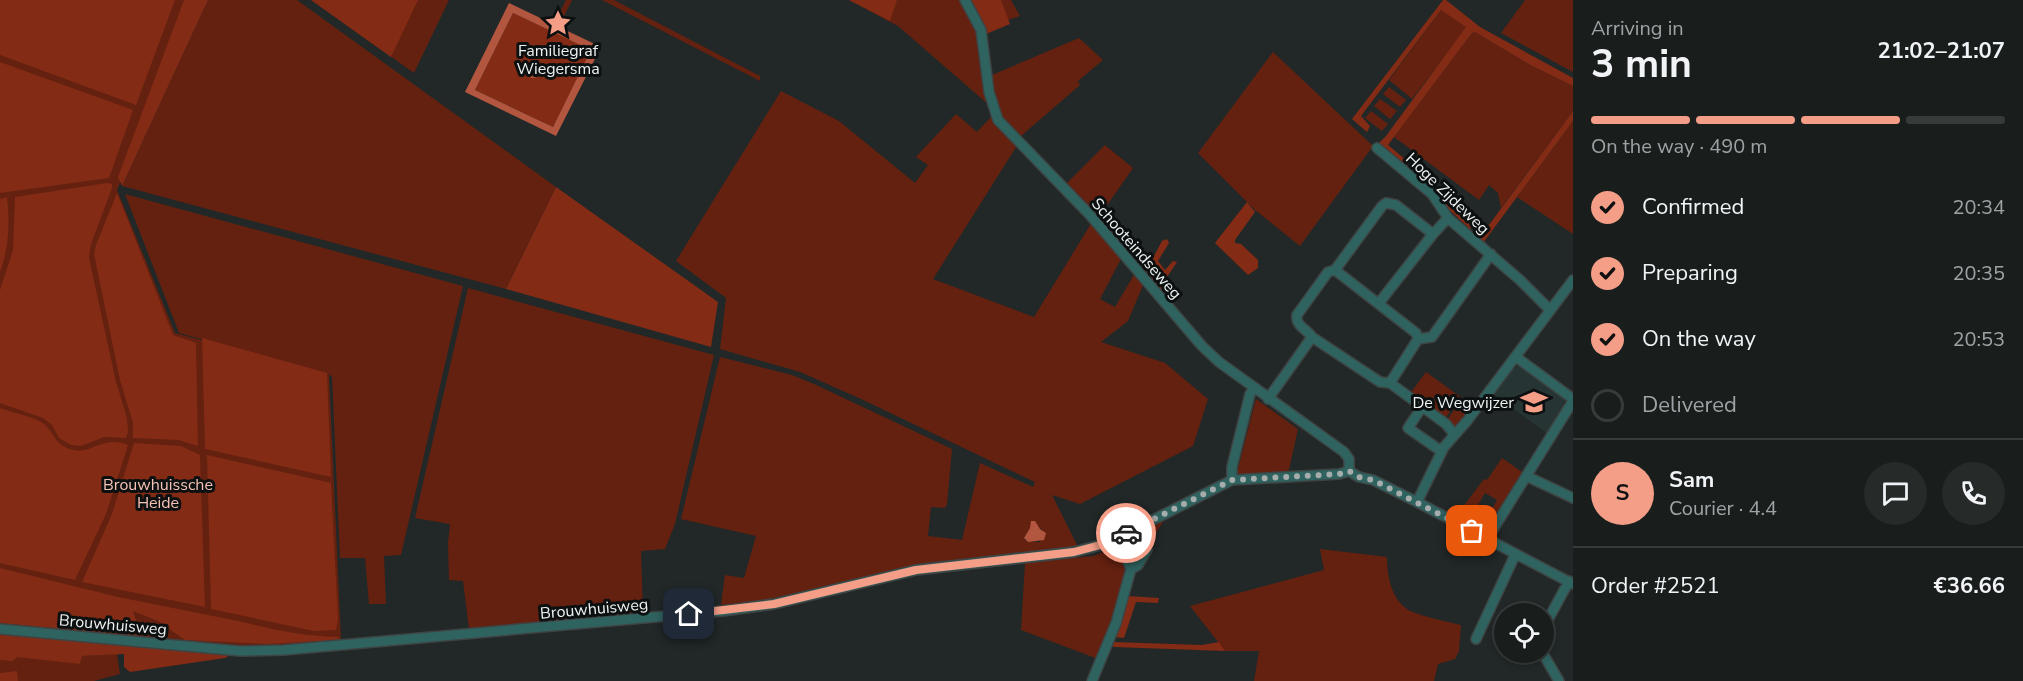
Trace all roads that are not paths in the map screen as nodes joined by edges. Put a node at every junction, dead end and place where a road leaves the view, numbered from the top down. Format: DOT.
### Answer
graph roads {
  1 [pos="965,0"];
  2 [pos="1377,148"];
  3 [pos="1448,218"];
  4 [pos="1433,234"];
  5 [pos="1491,254"];
  6 [pos="1335,270"];
  7 [pos="1573,280"];
  8 [pos="1379,303"];
  9 [pos="1550,310"];
  10 [pos="1312,338"];
  11 [pos="1418,339"];
  12 [pos="1516,357"];
  13 [pos="1390,383"];
  14 [pos="1254,388"];
  15 [pos="1268,399"];
  16 [pos="1573,400"];
  17 [pos="1422,407"];
  18 [pos="1570,416"];
  19 [pos="1454,434"];
  20 [pos="1442,451"];
  21 [pos="1349,471"];
  22 [pos="1526,476"];
  23 [pos="1232,480"];
  24 [pos="1573,498"];
  25 [pos="1417,502"];
  26 [pos="1487,539"];
  27 [pos="1119,540"];
  28 [pos="1147,550"];
  29 [pos="1515,555"];
  30 [pos="1131,569"];
  31 [pos="1571,583"];
  32 [pos="1554,611"];
  33 [pos="0,628"];
  34 [pos="1476,639"];
  35 [pos="1548,663"];
  36 [pos="1556,680"];
  37 [pos="1092,681"];
  1 -- 14 [label="street, Schooteindseweg"];
  2 -- 3 [label="street, Hoge Zijdeweg"];
  3 -- 4 [label="street"];
  3 -- 5 [label="street, Hoge Zijdeweg"];
  4 -- 6 [label="street"];
  4 -- 8 [label="street"];
  5 -- 9 [label="street, Hoge Zijdeweg"];
  5 -- 11 [label="street"];
  6 -- 8 [label="street"];
  6 -- 10 [label="street"];
  7 -- 9 [label="street"];
  8 -- 11 [label="street"];
  9 -- 12 [label="street"];
  10 -- 13 [label="street"];
  10 -- 15 [label="street"];
  11 -- 13 [label="street"];
  12 -- 16 [label="street"];
  12 -- 19 [label="street"];
  13 -- 17 [label="street"];
  14 -- 15 [label="street, Schooteindseweg"];
  14 -- 23 [label="street"];
  15 -- 21 [label="street, Schooteindseweg"];
  16 -- 18 [label="street"];
  17 -- 19 [label="street"];
  17 -- 20 [label="street"];
  18 -- 22 [label="street"];
  19 -- 20 [label="street"];
  20 -- 25 [label="street"];
  21 -- 23 [label="street, Brouwhuisweg"];
  21 -- 25 [label="street"];
  22 -- 24 [label="street"];
  22 -- 26 [label="street"];
  23 -- 27 [label="street, Brouwhuisweg"];
  25 -- 26 [label="street"];
  26 -- 29 [label="street"];
  27 -- 30 [label="street"];
  27 -- 33 [label="street, Brouwhuisweg"];
  28 -- 30 [label="street"];
  29 -- 31 [label="street"];
  29 -- 34 [label="street"];
  30 -- 37 [label="street"];
  31 -- 32 [label="street"];
  35 -- 36 [label="street"];
}
